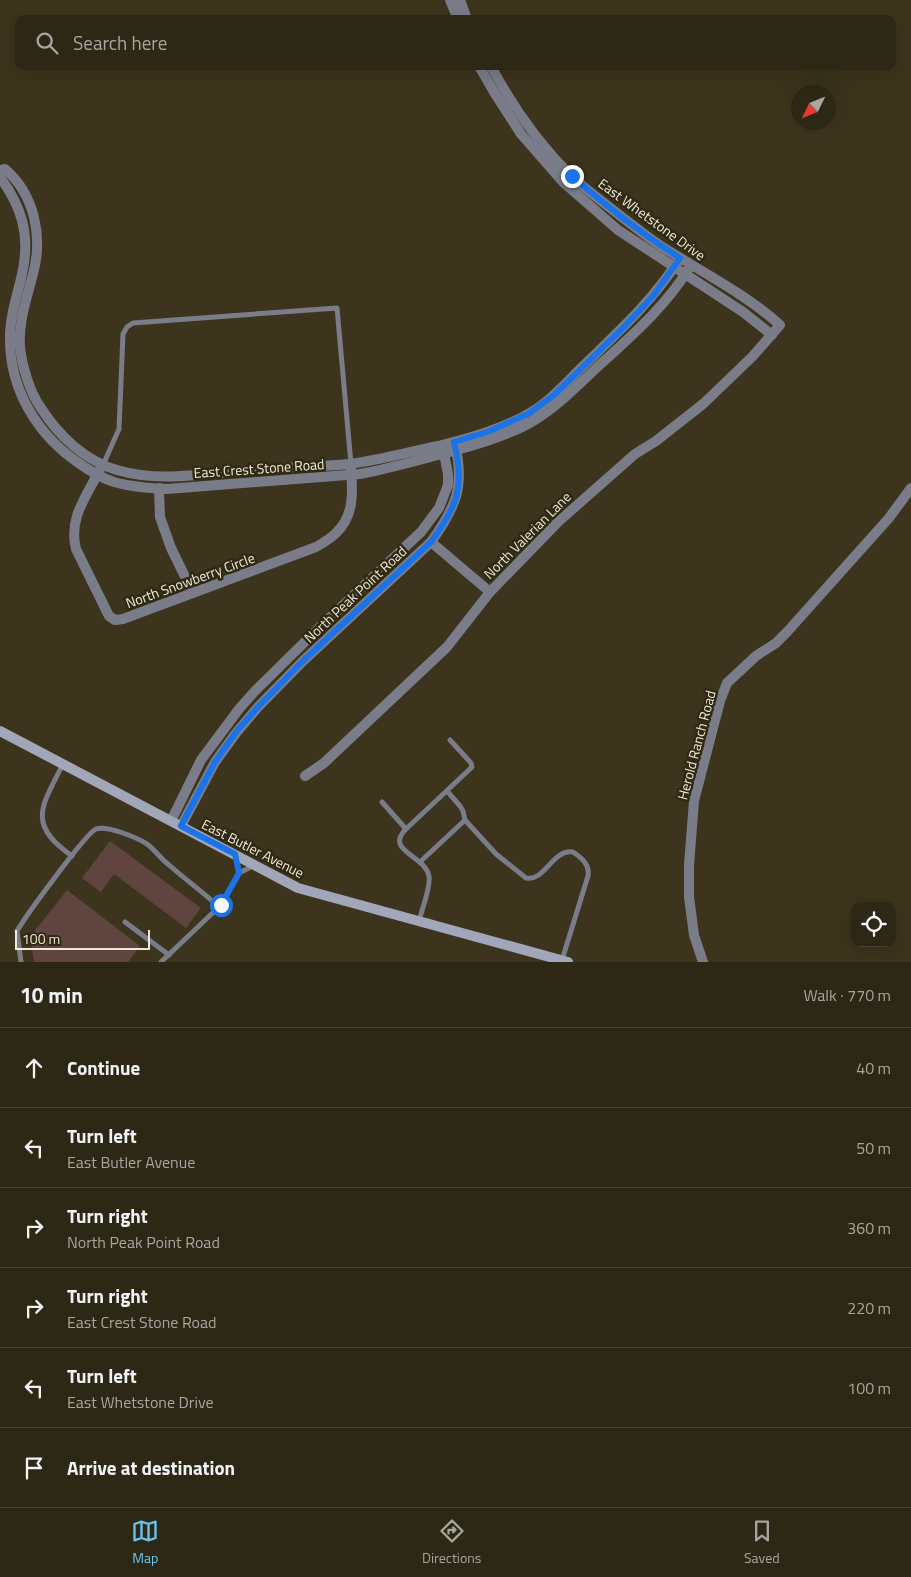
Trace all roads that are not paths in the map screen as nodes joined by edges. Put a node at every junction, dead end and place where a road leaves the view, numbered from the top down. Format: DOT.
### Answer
graph roads {
  1 [pos="450,0"];
  2 [pos="460,0"];
  3 [pos="456,15"];
  4 [pos="466,15"];
  5 [pos="481,70"];
  6 [pos="493,70"];
  7 [pos="0,170"];
  8 [pos="0,176"];
  9 [pos="680,258"];
  10 [pos="691,265"];
  11 [pos="674,268"];
  12 [pos="685,275"];
  13 [pos="780,325"];
  14 [pos="772,334"];
  15 [pos="455,446"];
  16 [pos="443,449"];
  17 [pos="103,464"];
  18 [pos="351,469"];
  19 [pos="98,474"];
  20 [pos="159,488"];
  21 [pos="911,488"];
  22 [pos="431,542"];
  23 [pos="490,592"];
  24 [pos="193,593"];
  25 [pos="0,731"];
  26 [pos="450,740"];
  27 [pos="63,764"];
  28 [pos="305,776"];
  29 [pos="447,791"];
  30 [pos="382,802"];
  31 [pos="465,820"];
  32 [pos="176,823"];
  33 [pos="406,828"];
  34 [pos="235,854"];
  35 [pos="72,856"];
  36 [pos="420,862"];
  37 [pos="255,865"];
  38 [pos="239,873"];
  39 [pos="219,907"];
  40 [pos="418,921"];
  41 [pos="125,922"];
  42 [pos="169,955"];
  43 [pos="565,961"];
  44 [pos="21,962"];
  45 [pos="161,962"];
  46 [pos="703,962"];
  1 -- 3 [label="street"];
  2 -- 4 [label="street"];
  5 -- 11 [label="street, East Whetstone Drive"];
  6 -- 9 [label="street, East Whetstone Drive"];
  7 -- 17 [label="street, East Crest Stone Road"];
  8 -- 19 [label="street, East Crest Stone Road"];
  9 -- 10 [label="street, East Whetstone Drive"];
  9 -- 11 [label="street, East Crest Stone Road"];
  10 -- 12 [label="street, East Crest Stone Road"];
  10 -- 13 [label="street, East Whetstone Drive"];
  11 -- 12 [label="street, East Whetstone Drive"];
  11 -- 15 [label="street, East Crest Stone Road"];
  12 -- 14 [label="street, East Whetstone Drive"];
  12 -- 15 [label="street, East Crest Stone Road"];
  13 -- 14 [label="street, North Valerian Lane"];
  14 -- 23 [label="street, North Valerian Lane"];
  15 -- 16 [label="street, East Crest Stone Road"];
  15 -- 22 [label="street, North Peak Point Road"];
  16 -- 18 [label="street, East Crest Stone Road"];
  16 -- 32 [label="street, North Peak Point Road"];
  17 -- 18 [label="street, East Crest Stone Road"];
  17 -- 18 [label="lane"];
  17 -- 19 [label="street, North Snowberry Circle"];
  18 -- 20 [label="street, East Crest Stone Road"];
  18 -- 24 [label="street, North Snowberry Circle"];
  19 -- 20 [label="street, East Crest Stone Road"];
  19 -- 24 [label="street, North Snowberry Circle"];
  20 -- 24 [label="street"];
  21 -- 46 [label="street, Herold Ranch Road"];
  22 -- 23 [label="street"];
  22 -- 32 [label="street, North Peak Point Road"];
  23 -- 28 [label="street, North Valerian Lane"];
  25 -- 27 [label="street, East Butler Avenue"];
  26 -- 29 [label="lane"];
  27 -- 32 [label="street, East Butler Avenue"];
  27 -- 35 [label="lane"];
  29 -- 31 [label="lane"];
  29 -- 33 [label="lane"];
  30 -- 33 [label="lane"];
  31 -- 36 [label="lane"];
  31 -- 43 [label="lane"];
  32 -- 34 [label="street, East Butler Avenue"];
  33 -- 36 [label="lane"];
  34 -- 37 [label="street, East Butler Avenue"];
  34 -- 38 [label="lane"];
  35 -- 39 [label="lane"];
  35 -- 44 [label="lane"];
  36 -- 40 [label="lane"];
  37 -- 38 [label="lane"];
  37 -- 40 [label="street, East Butler Avenue"];
  38 -- 39 [label="lane"];
  39 -- 42 [label="lane"];
  40 -- 43 [label="street, East Butler Avenue"];
  41 -- 42 [label="lane"];
  42 -- 45 [label="lane"];
}
